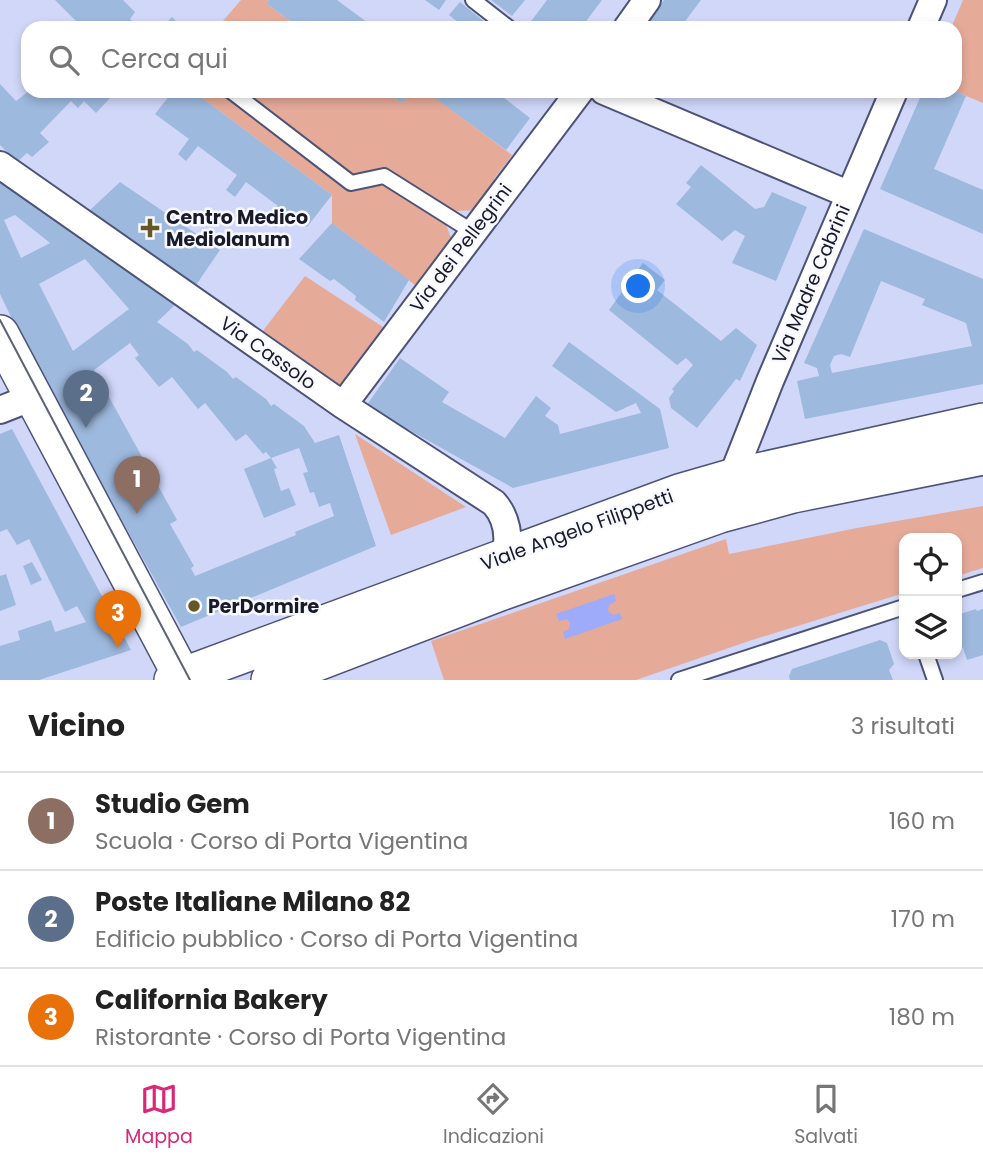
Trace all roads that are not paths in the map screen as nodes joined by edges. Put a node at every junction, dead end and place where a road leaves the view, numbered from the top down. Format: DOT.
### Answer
graph roads {
  1 [pos="473,0"];
  2 [pos="647,0"];
  3 [pos="933,0"];
  4 [pos="500,21"];
  5 [pos="632,21"];
  6 [pos="924,21"];
  7 [pos="240,98"];
  8 [pos="570,98"];
  9 [pos="621,98"];
  10 [pos="891,98"];
  11 [pos="0,165"];
  12 [pos="848,194"];
  13 [pos="473,232"];
  14 [pos="0,334"];
  15 [pos="16,404"];
  16 [pos="343,405"];
  17 [pos="983,422"];
  18 [pos="983,456"];
  19 [pos="731,478"];
  20 [pos="720,514"];
  21 [pos="505,556"];
  22 [pos="983,582"];
  23 [pos="962,588"];
  24 [pos="899,609"];
  25 [pos="928,659"];
  26 [pos="180,679"];
  27 [pos="270,680"];
  28 [pos="679,680"];
  29 [pos="935,680"];
  1 -- 4 [label="lane"];
  2 -- 5 [label="street"];
  3 -- 6 [label="street"];
  7 -- 13 [label="lane"];
  8 -- 13 [label="street, Via dei Pellegrini"];
  9 -- 12 [label="street"];
  10 -- 12 [label="street, Via Madre Cabrini"];
  11 -- 16 [label="street, Via Cassolo"];
  12 -- 19 [label="street, Via Madre Cabrini"];
  13 -- 16 [label="street, Via dei Pellegrini"];
  14 -- 15 [label="main road"];
  15 -- 26 [label="main road"];
  16 -- 21 [label="street, Via Cassolo"];
  17 -- 19 [label="main road, Viale Angelo Filippetti"];
  18 -- 20 [label="main road, Viale Angelo Filippetti"];
  19 -- 20 [label="street, Via Madre Cabrini"];
  19 -- 21 [label="main road, Viale Angelo Filippetti"];
  20 -- 27 [label="main road, Viale Angelo Filippetti"];
  21 -- 26 [label="main road, Viale Angelo Filippetti"];
  22 -- 23 [label="lane"];
  24 -- 28 [label="lane"];
  25 -- 29 [label="lane"];
}
